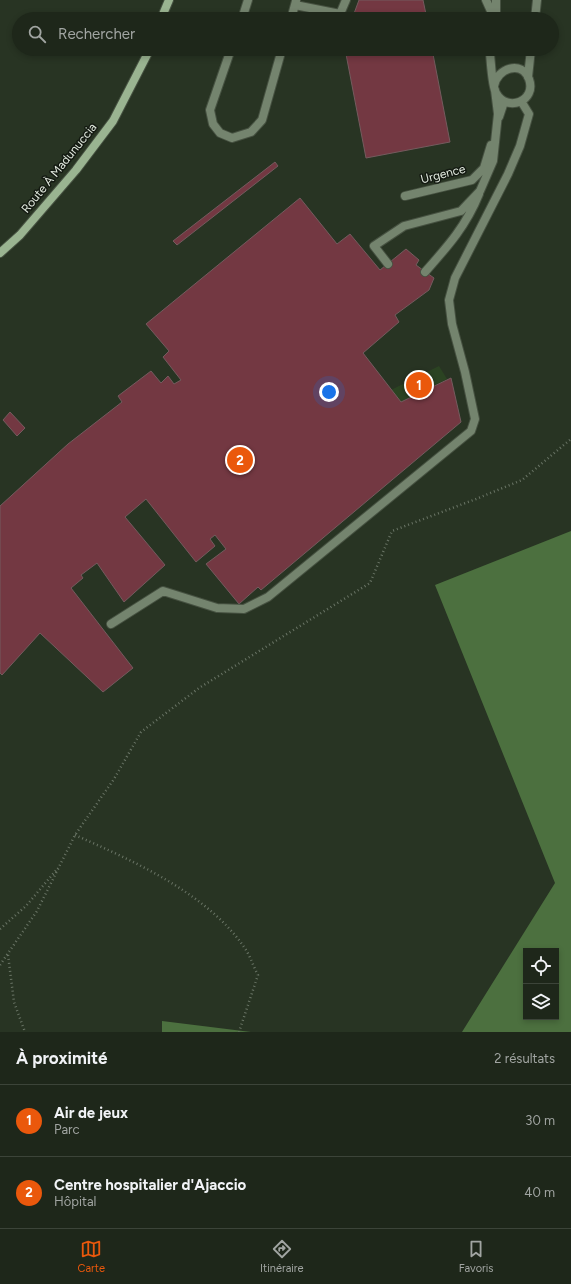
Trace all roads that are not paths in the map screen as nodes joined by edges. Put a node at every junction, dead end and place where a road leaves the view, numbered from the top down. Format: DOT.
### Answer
graph roads {
  1 [pos="169,0"];
  2 [pos="248,0"];
  3 [pos="346,0"];
  4 [pos="486,0"];
  5 [pos="496,0"];
  6 [pos="537,0"];
  7 [pos="295,3"];
  8 [pos="165,12"];
  9 [pos="244,12"];
  10 [pos="332,12"];
  11 [pos="341,12"];
  12 [pos="491,12"];
  13 [pos="496,12"];
  14 [pos="535,12"];
  15 [pos="146,56"];
  16 [pos="229,56"];
  17 [pos="280,56"];
  18 [pos="491,56"];
  19 [pos="496,56"];
  20 [pos="530,56"];
  21 [pos="528,77"];
  22 [pos="495,85"];
  23 [pos="522,101"];
  24 [pos="504,102"];
  25 [pos="497,126"];
  26 [pos="480,191"];
  27 [pos="405,196"];
  28 [pos="0,253"];
  29 [pos="388,264"];
  30 [pos="426,272"];
  31 [pos="112,624"];
  1 -- 8 [label="main road"];
  2 -- 9 [label="lane"];
  3 -- 11 [label="lane"];
  4 -- 12 [label="lane"];
  5 -- 13 [label="lane"];
  6 -- 14 [label="lane"];
  7 -- 10 [label="lane"];
  15 -- 28 [label="main road, Route À Madunuccia"];
  16 -- 17 [label="lane"];
  18 -- 22 [label="lane"];
  19 -- 22 [label="lane"];
  20 -- 21 [label="lane"];
  21 -- 22 [label="lane"];
  21 -- 23 [label="lane"];
  22 -- 24 [label="lane"];
  22 -- 25 [label="lane"];
  23 -- 24 [label="lane"];
  23 -- 31 [label="lane"];
  24 -- 25 [label="lane, Urgence"];
  25 -- 26 [label="lane"];
  25 -- 27 [label="lane, Urgence"];
  26 -- 29 [label="lane"];
  26 -- 30 [label="lane"];
}
